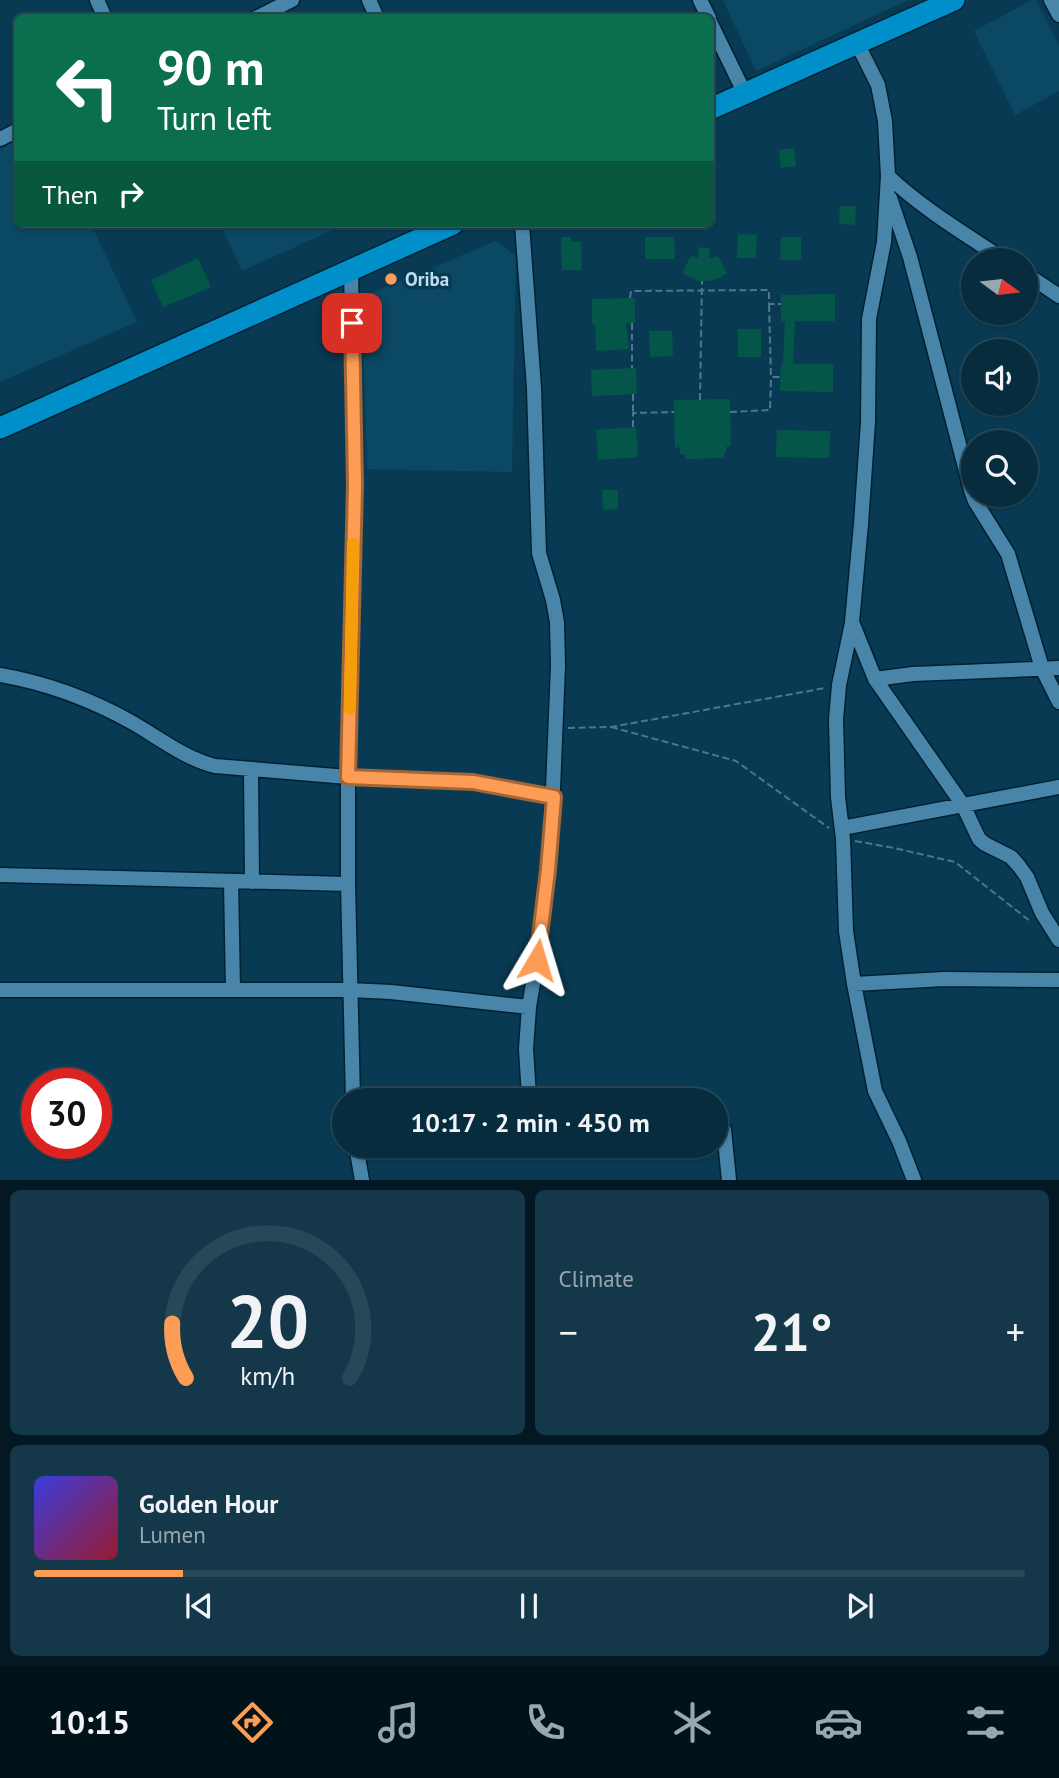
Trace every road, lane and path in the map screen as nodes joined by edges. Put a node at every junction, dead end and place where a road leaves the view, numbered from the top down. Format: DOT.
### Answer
graph roads {
  1 [pos="292,0"];
  2 [pos="954,0"];
  3 [pos="1051,0"];
  4 [pos="264,14"];
  5 [pos="1059,15"];
  6 [pos="714,28"];
  7 [pos="857,44"];
  8 [pos="745,94"];
  9 [pos="714,107"];
  10 [pos="887,183"];
  11 [pos="444,228"];
  12 [pos="522,228"];
  13 [pos="986,248"];
  14 [pos="351,269"];
  15 [pos="702,281"];
  16 [pos="1038,282"];
  17 [pos="701,291"];
  18 [pos="1059,296"];
  19 [pos="630,298"];
  20 [pos="769,304"];
  21 [pos="781,304"];
  22 [pos="632,323"];
  23 [pos="632,368"];
  24 [pos="771,377"];
  25 [pos="780,377"];
  26 [pos="633,394"];
  27 [pos="700,400"];
  28 [pos="674,412"];
  29 [pos="730,412"];
  30 [pos="633,413"];
  31 [pos="633,427"];
  32 [pos="0,428"];
  33 [pos="852,622"];
  34 [pos="1042,668"];
  35 [pos="1059,668"];
  36 [pos="0,675"];
  37 [pos="875,679"];
  38 [pos="839,685"];
  39 [pos="1059,702"];
  40 [pos="556,728"];
  41 [pos="251,769"];
  42 [pos="348,777"];
  43 [pos="1059,787"];
  44 [pos="554,797"];
  45 [pos="963,805"];
  46 [pos="842,828"];
  47 [pos="0,875"];
  48 [pos="231,881"];
  49 [pos="252,882"];
  50 [pos="348,884"];
  51 [pos="1059,940"];
  52 [pos="1059,980"];
  53 [pos="854,984"];
  54 [pos="0,990"];
  55 [pos="233,990"];
  56 [pos="350,990"];
  57 [pos="528,1007"];
  58 [pos="352,1088"];
  59 [pos="528,1088"];
  60 [pos="358,1158"];
  61 [pos="727,1158"];
  62 [pos="362,1180"];
  63 [pos="729,1180"];
  64 [pos="914,1180"];
  1 -- 4 [label="street"];
  2 -- 7 [label="highway"];
  3 -- 5 [label="street"];
  6 -- 8 [label="street"];
  7 -- 8 [label="highway"];
  7 -- 10 [label="street"];
  8 -- 9 [label="highway"];
  10 -- 13 [label="street"];
  10 -- 33 [label="street"];
  10 -- 34 [label="street"];
  11 -- 14 [label="highway"];
  12 -- 40 [label="street"];
  14 -- 32 [label="highway"];
  14 -- 42 [label="street"];
  15 -- 17 [label="path"];
  16 -- 18 [label="street"];
  17 -- 19 [label="path"];
  17 -- 20 [label="path"];
  17 -- 27 [label="path"];
  20 -- 21 [label="path"];
  20 -- 24 [label="path"];
  22 -- 23 [label="path"];
  24 -- 25 [label="path"];
  24 -- 29 [label="path"];
  26 -- 30 [label="path"];
  28 -- 30 [label="path"];
  30 -- 31 [label="path"];
  33 -- 37 [label="street"];
  33 -- 38 [label="street"];
  34 -- 35 [label="street"];
  34 -- 37 [label="street"];
  34 -- 39 [label="street"];
  36 -- 41 [label="street"];
  37 -- 45 [label="street"];
  38 -- 40 [label="path"];
  38 -- 46 [label="street"];
  40 -- 44 [label="street"];
  41 -- 42 [label="street"];
  41 -- 49 [label="street"];
  42 -- 44 [label="street"];
  42 -- 50 [label="street"];
  43 -- 45 [label="street"];
  44 -- 57 [label="street"];
  45 -- 46 [label="street"];
  45 -- 51 [label="street"];
  46 -- 53 [label="street"];
  47 -- 48 [label="street"];
  48 -- 49 [label="street"];
  48 -- 55 [label="street"];
  49 -- 50 [label="street"];
  50 -- 56 [label="street"];
  52 -- 53 [label="street"];
  53 -- 64 [label="street"];
  54 -- 55 [label="street"];
  55 -- 56 [label="street"];
  56 -- 57 [label="street"];
  56 -- 58 [label="street"];
  57 -- 59 [label="street"];
  60 -- 62 [label="street"];
  61 -- 63 [label="street"];
}
